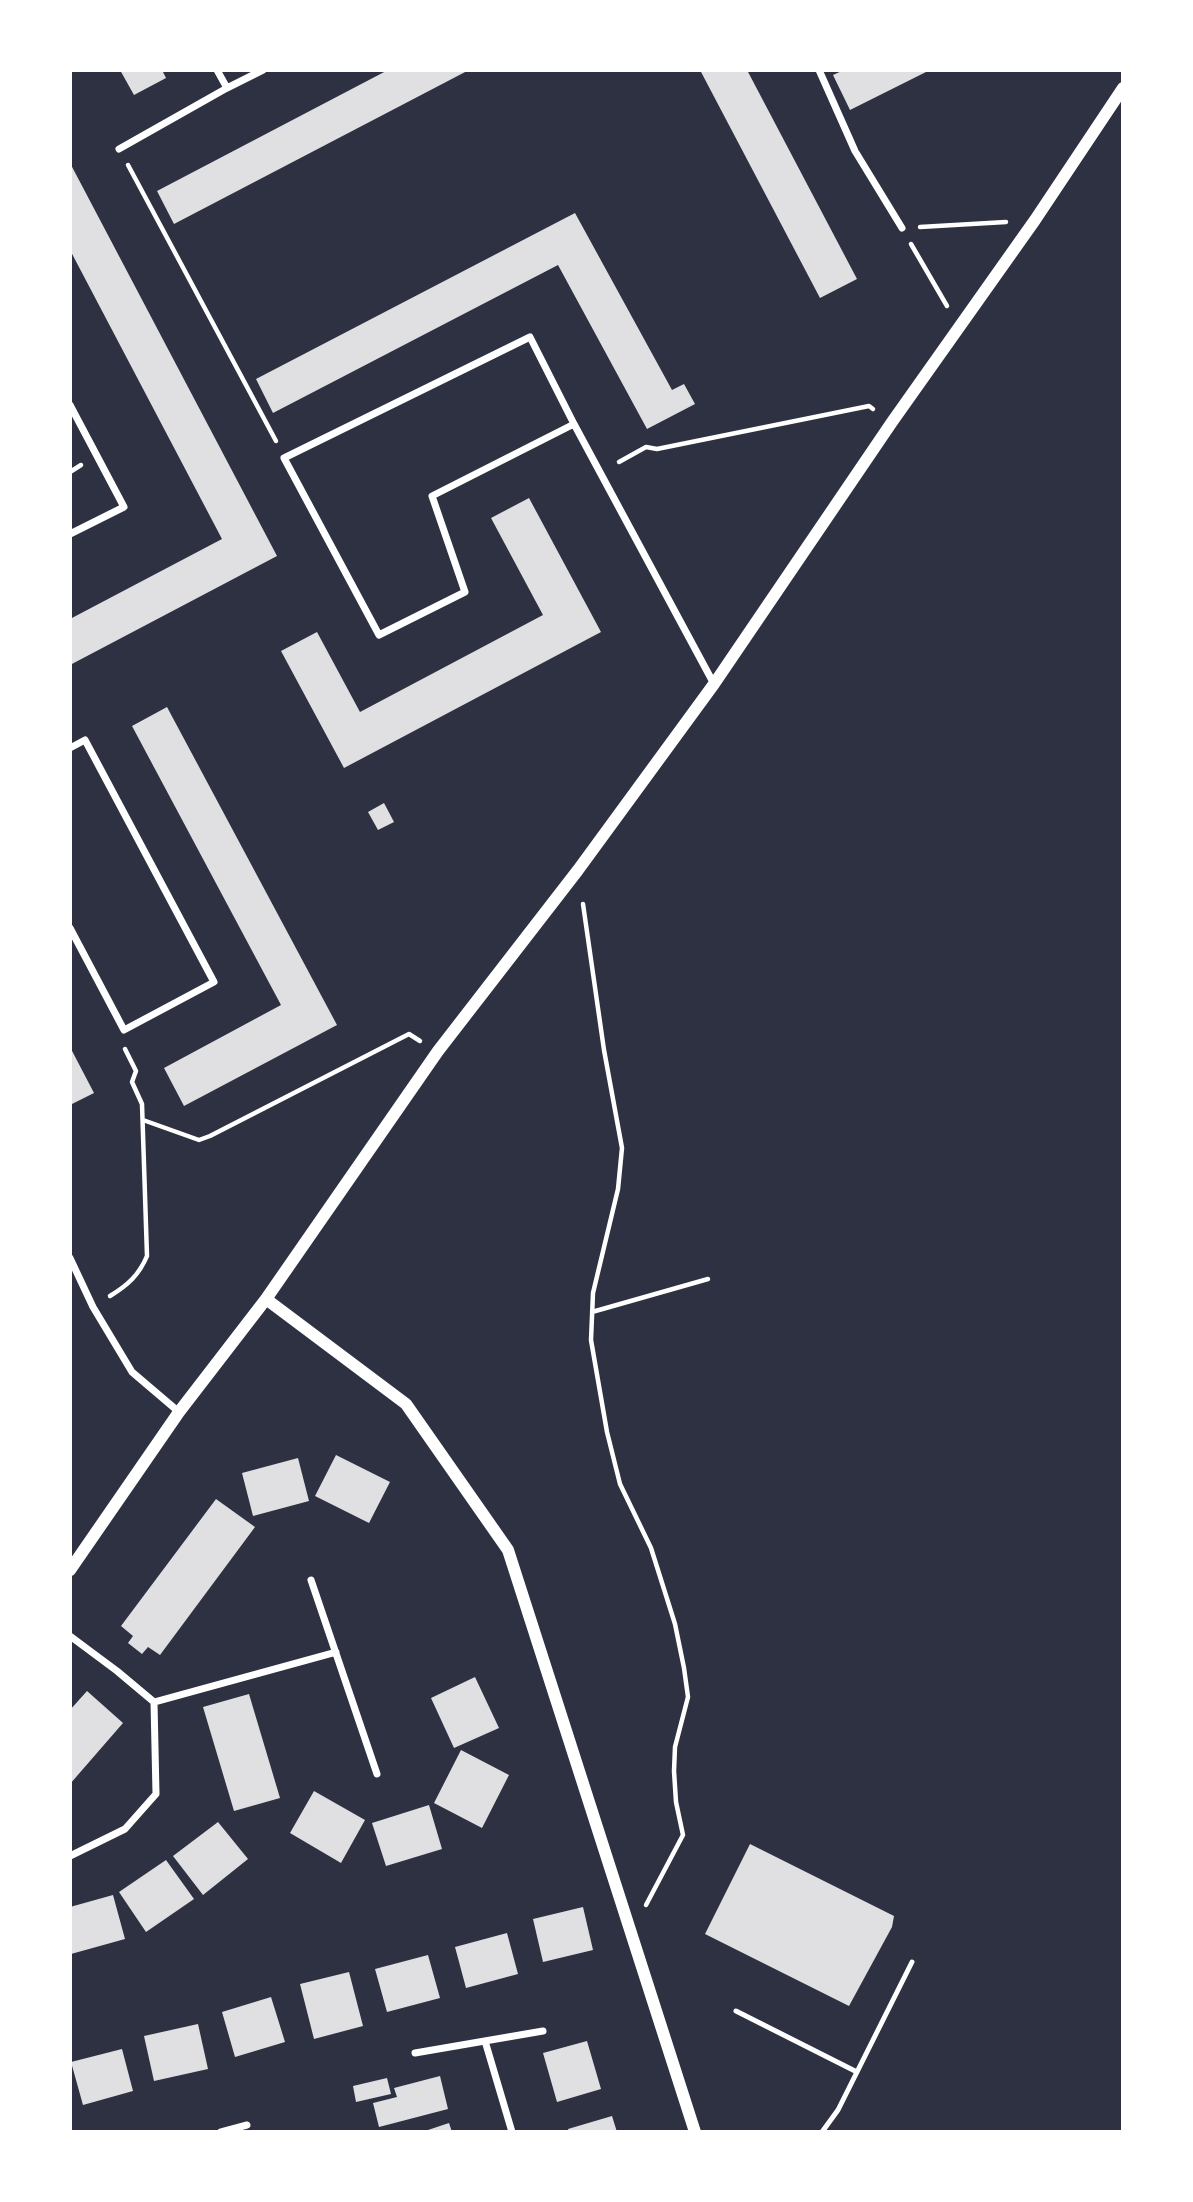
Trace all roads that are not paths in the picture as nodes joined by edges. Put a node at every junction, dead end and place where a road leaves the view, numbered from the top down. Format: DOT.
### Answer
graph roads {
  1 [pos="218,70"];
  2 [pos="263,70"];
  3 [pos="819,70"];
  4 [pos="227,88"];
  5 [pos="1123,88"];
  6 [pos="119,149"];
  7 [pos="902,228"];
  8 [pos="70,405"];
  9 [pos="574,424"];
  10 [pos="70,534"];
  11 [pos="714,684"];
  12 [pos="70,748"];
  13 [pos="70,928"];
  14 [pos="70,1258"];
  15 [pos="266,1299"];
  16 [pos="179,1412"];
  17 [pos="70,1570"];
  18 [pos="311,1580"];
  19 [pos="70,1636"];
  20 [pos="336,1652"];
  21 [pos="154,1702"];
  22 [pos="377,1774"];
  23 [pos="70,1856"];
  24 [pos="912,1962"];
  25 [pos="736,2011"];
  26 [pos="543,2031"];
  27 [pos="485,2041"];
  28 [pos="415,2053"];
  29 [pos="857,2071"];
  30 [pos="247,2125"];
  31 [pos="221,2132"];
  32 [pos="512,2132"];
  33 [pos="695,2132"];
  34 [pos="822,2132"];
  1 -- 4 [label="street"];
  2 -- 4 [label="street"];
  3 -- 7 [label="street"];
  4 -- 6 [label="street"];
  5 -- 11 [label="street"];
  8 -- 10 [label="street"];
  9 -- 9 [label="street"];
  9 -- 11 [label="street"];
  11 -- 15 [label="street"];
  12 -- 13 [label="street"];
  14 -- 16 [label="street"];
  15 -- 16 [label="street"];
  15 -- 33 [label="street"];
  16 -- 17 [label="street"];
  18 -- 20 [label="street"];
  19 -- 21 [label="street"];
  20 -- 21 [label="street"];
  20 -- 22 [label="street"];
  21 -- 23 [label="street"];
  24 -- 29 [label="lane"];
  25 -- 29 [label="lane"];
  26 -- 27 [label="street"];
  27 -- 28 [label="street"];
  27 -- 32 [label="street"];
  29 -- 34 [label="lane"];
  30 -- 31 [label="street"];
}
